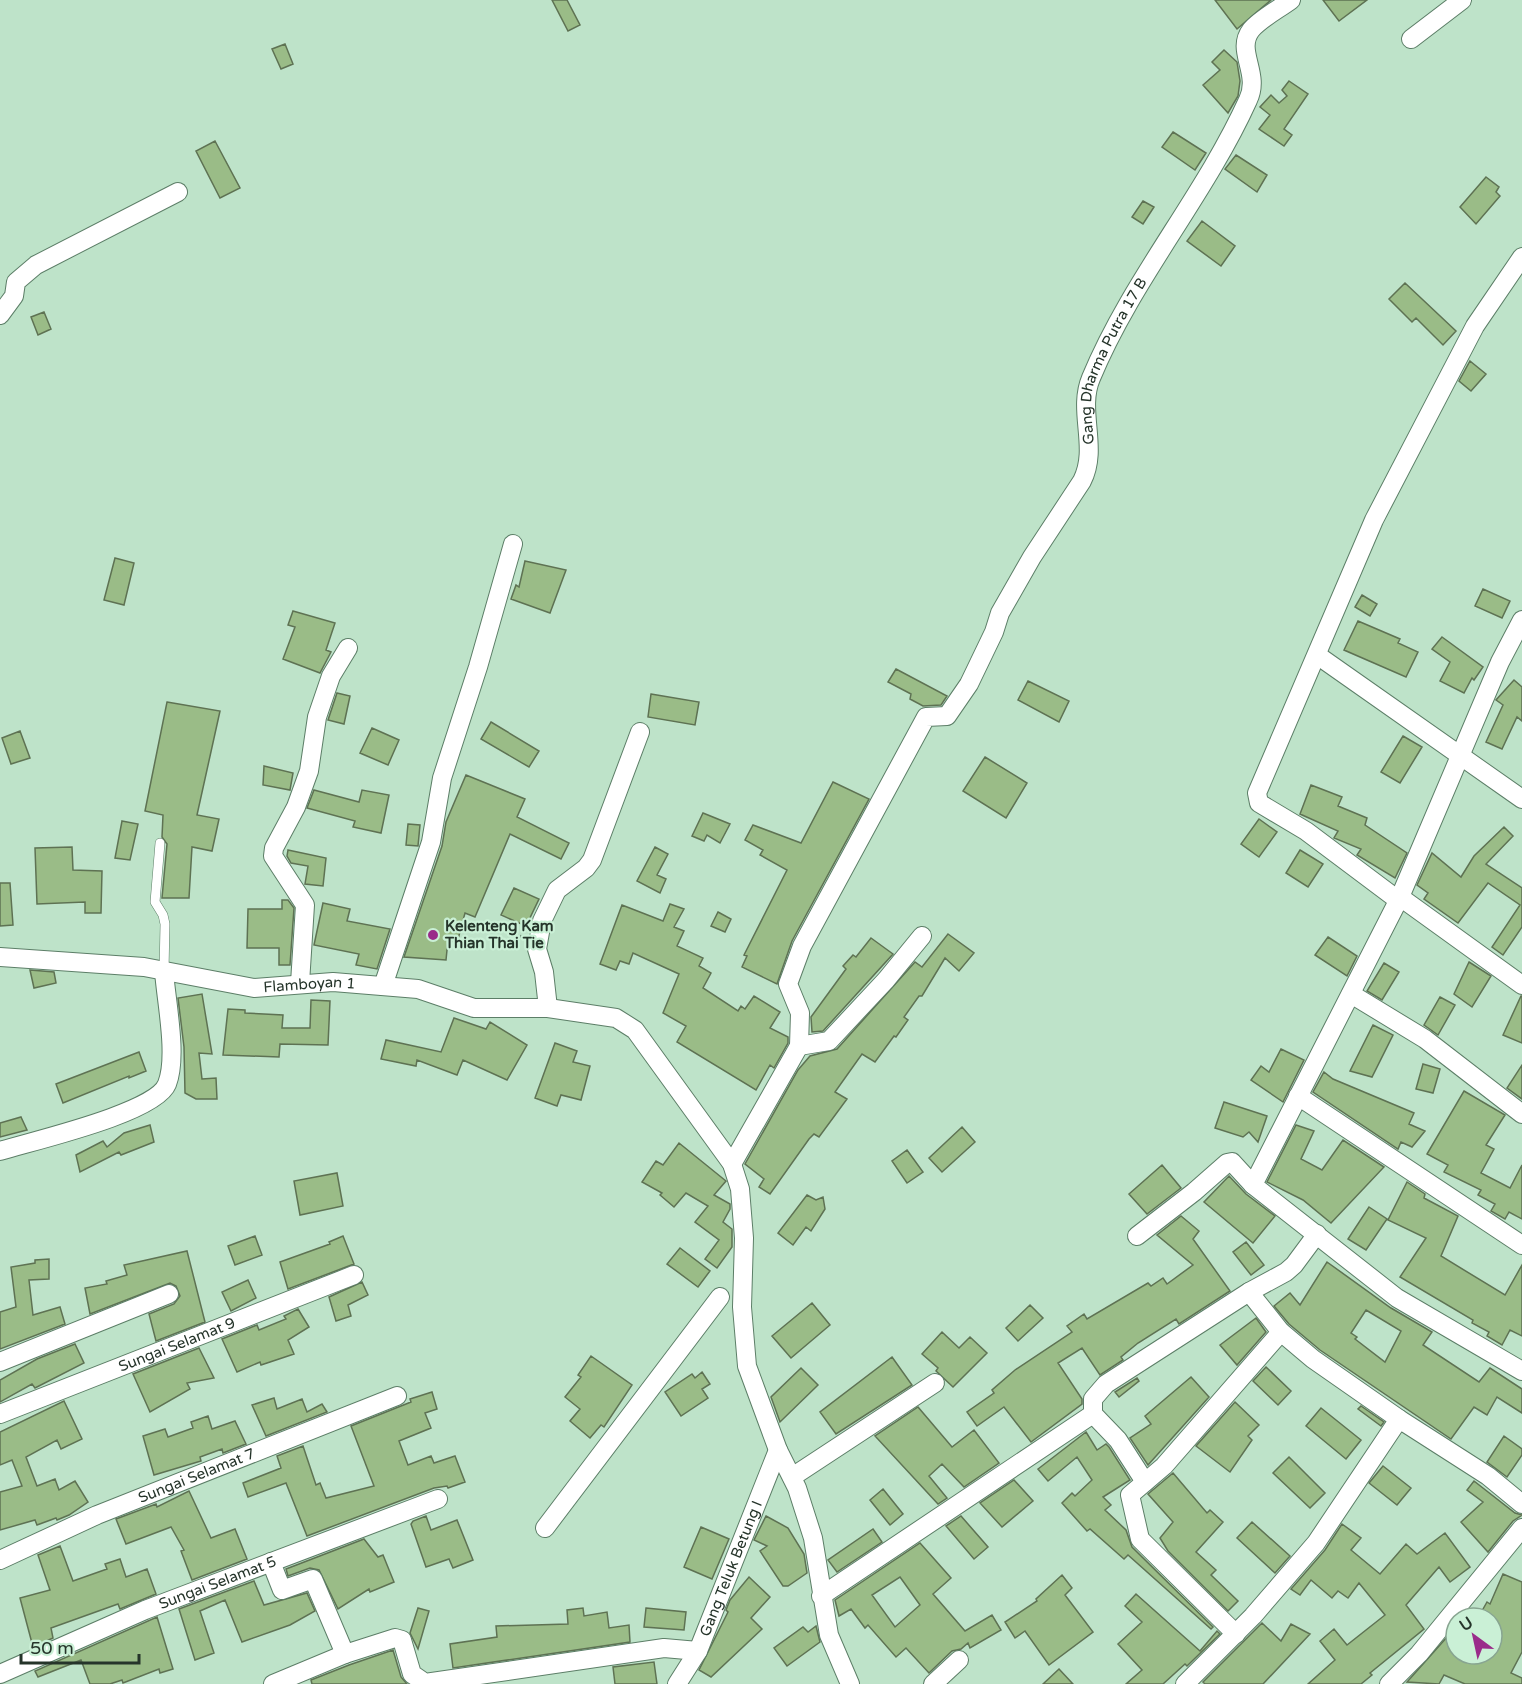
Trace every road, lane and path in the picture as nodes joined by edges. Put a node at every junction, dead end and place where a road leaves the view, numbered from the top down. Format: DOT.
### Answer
graph roads {
  1 [pos="1291,0"];
  2 [pos="1462,0"];
  3 [pos="1411,39"];
  4 [pos="178,192"];
  5 [pos="1522,257"];
  6 [pos="0,315"];
  7 [pos="513,544"];
  8 [pos="1522,620"];
  9 [pos="348,648"];
  10 [pos="1317,655"];
  11 [pos="639,732"];
  12 [pos="1460,756"];
  13 [pos="1522,799"];
  14 [pos="160,843"];
  15 [pos="1399,899"];
  16 [pos="922,936"];
  17 [pos="0,957"];
  18 [pos="164,971"];
  19 [pos="300,983"];
  20 [pos="383,986"];
  21 [pos="1522,986"];
  22 [pos="1351,993"];
  23 [pos="548,1008"];
  24 [pos="799,1046"];
  25 [pos="1298,1096"];
  26 [pos="1522,1114"];
  27 [pos="0,1152"];
  28 [pos="732,1164"];
  29 [pos="1253,1185"];
  30 [pos="1317,1234"];
  31 [pos="1137,1236"];
  32 [pos="1522,1245"];
  33 [pos="354,1275"];
  34 [pos="1249,1292"];
  35 [pos="169,1294"];
  36 [pos="742,1307"];
  37 [pos="1281,1332"];
  38 [pos="0,1362"];
  39 [pos="1522,1371"];
  40 [pos="935,1383"];
  41 [pos="397,1396"];
  42 [pos="1093,1413"];
  43 [pos="0,1414"];
  44 [pos="1399,1419"];
  45 [pos="778,1450"];
  46 [pos="792,1477"];
  47 [pos="1145,1482"];
  48 [pos="438,1499"];
  49 [pos="1522,1504"];
  50 [pos="545,1528"];
  51 [pos="1522,1528"];
  52 [pos="0,1560"];
  53 [pos="271,1563"];
  54 [pos="821,1596"];
  55 [pos="1236,1634"];
  56 [pos="698,1651"];
  57 [pos="345,1654"];
  58 [pos="959,1660"];
  59 [pos="0,1674"];
  60 [pos="1193,1682"];
  61 [pos="273,1684"];
  62 [pos="677,1684"];
  63 [pos="850,1684"];
  64 [pos="933,1684"];
  65 [pos="1389,1684"];
  1 -- 24 [label="street, Gang Dharma Putra 17 B"];
  2 -- 3 [label="street"];
  4 -- 6 [label="street"];
  5 -- 10 [label="street"];
  7 -- 20 [label="street"];
  8 -- 12 [label="street"];
  9 -- 19 [label="street"];
  10 -- 12 [label="street"];
  10 -- 15 [label="street"];
  11 -- 23 [label="street"];
  12 -- 13 [label="street"];
  12 -- 15 [label="street"];
  14 -- 18 [label="lane"];
  15 -- 21 [label="street"];
  15 -- 22 [label="street"];
  16 -- 24 [label="street"];
  17 -- 18 [label="street, Flamboyan 1"];
  18 -- 19 [label="street, Flamboyan 1"];
  18 -- 27 [label="street"];
  19 -- 20 [label="street, Flamboyan 1"];
  20 -- 23 [label="street, Flamboyan 1"];
  22 -- 25 [label="street"];
  22 -- 26 [label="street"];
  23 -- 28 [label="street, Flamboyan 1"];
  24 -- 28 [label="street"];
  25 -- 29 [label="street"];
  25 -- 32 [label="street"];
  28 -- 36 [label="street"];
  29 -- 30 [label="street"];
  29 -- 31 [label="street"];
  30 -- 34 [label="street"];
  30 -- 39 [label="street"];
  33 -- 43 [label="street, Sungai Selamat 9"];
  34 -- 37 [label="street"];
  34 -- 42 [label="street"];
  35 -- 38 [label="street"];
  36 -- 45 [label="street"];
  36 -- 50 [label="street"];
  37 -- 44 [label="street"];
  37 -- 47 [label="street"];
  40 -- 46 [label="street"];
  41 -- 52 [label="street, Sungai Selamat 7"];
  42 -- 47 [label="street"];
  42 -- 54 [label="street"];
  44 -- 49 [label="street"];
  44 -- 55 [label="street"];
  45 -- 46 [label="street"];
  45 -- 56 [label="street, Gang Teluk Betung I"];
  46 -- 54 [label="street"];
  47 -- 55 [label="street"];
  48 -- 53 [label="street, Sungai Selamat 5"];
  51 -- 65 [label="street"];
  53 -- 57 [label="street"];
  53 -- 59 [label="street, Sungai Selamat 5"];
  54 -- 63 [label="street"];
  55 -- 60 [label="street"];
  56 -- 57 [label="street"];
  56 -- 62 [label="street, Gang Teluk Betung I"];
  57 -- 61 [label="street"];
  58 -- 64 [label="street"];
}
